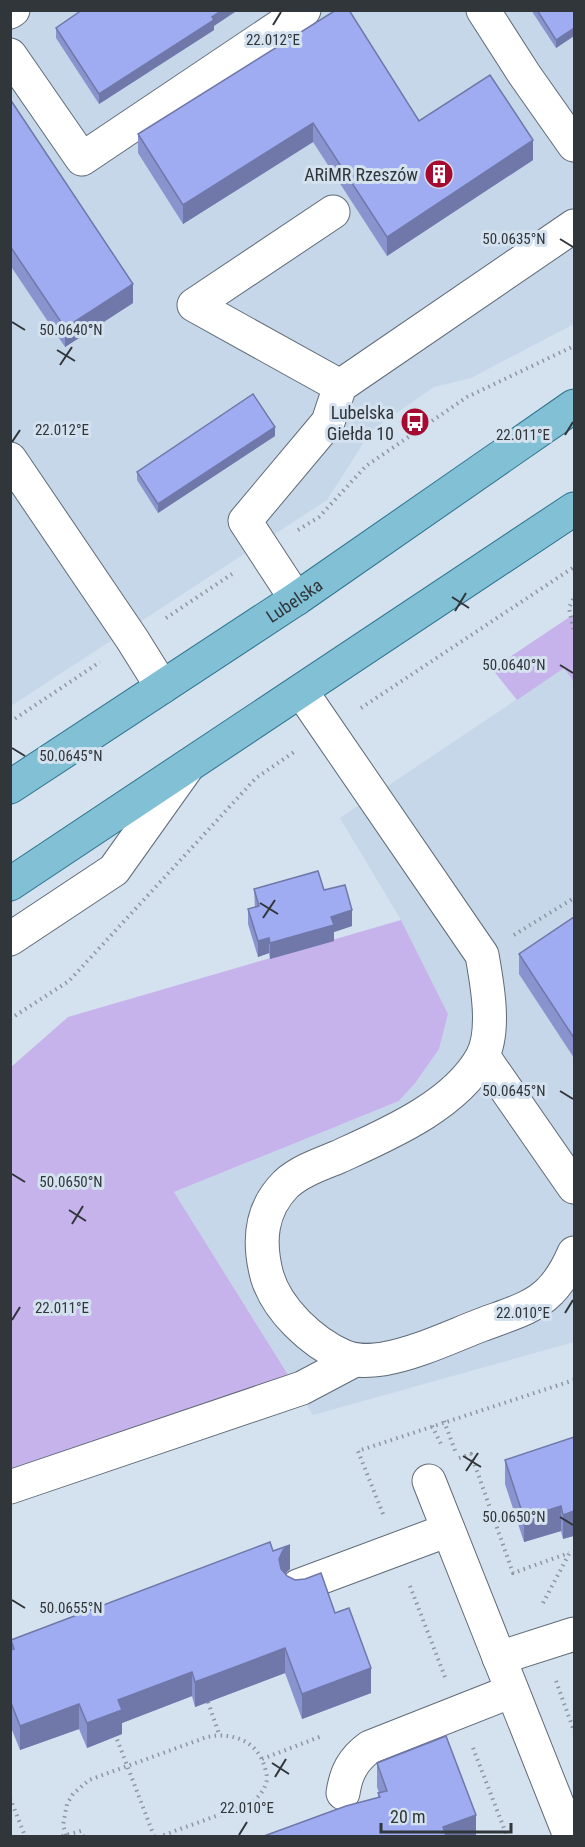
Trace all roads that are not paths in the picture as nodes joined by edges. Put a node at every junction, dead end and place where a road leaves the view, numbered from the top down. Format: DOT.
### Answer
graph roads {
  1 [pos="304,10"];
  2 [pos="483,10"];
  3 [pos="10,55"];
  4 [pos="574,145"];
  5 [pos="333,212"];
  6 [pos="574,226"];
  7 [pos="340,386"];
  8 [pos="574,406"];
  9 [pos="10,459"];
  10 [pos="574,509"];
  11 [pos="296,598"];
  12 [pos="162,687"];
  13 [pos="301,691"];
  14 [pos="188,766"];
  15 [pos="10,787"];
  16 [pos="10,884"];
  17 [pos="10,939"];
  18 [pos="483,1056"];
  19 [pos="574,1187"];
  20 [pos="574,1253"];
  21 [pos="353,1361"];
  22 [pos="429,1481"];
  23 [pos="10,1487"];
  24 [pos="448,1530"];
  25 [pos="298,1586"];
  26 [pos="574,1634"];
  27 [pos="499,1658"];
  28 [pos="512,1691"];
  29 [pos="343,1793"];
  30 [pos="570,1836"];
  1 -- 3 [label="lane"];
  2 -- 4 [label="lane"];
  5 -- 7 [label="lane"];
  6 -- 7 [label="lane"];
  7 -- 11 [label="lane"];
  8 -- 11 [label="main road, Lubelska"];
  9 -- 12 [label="lane"];
  10 -- 13 [label="main road"];
  11 -- 12 [label="main road, Lubelska"];
  12 -- 15 [label="main road, Lubelska"];
  13 -- 14 [label="main road"];
  13 -- 18 [label="lane"];
  14 -- 16 [label="main road"];
  14 -- 17 [label="lane"];
  18 -- 19 [label="lane"];
  18 -- 21 [label="lane"];
  20 -- 21 [label="lane"];
  21 -- 23 [label="lane"];
  22 -- 24 [label="lane"];
  24 -- 25 [label="lane"];
  24 -- 27 [label="lane"];
  26 -- 27 [label="lane"];
  27 -- 28 [label="lane"];
  28 -- 29 [label="lane"];
  28 -- 30 [label="lane"];
}
